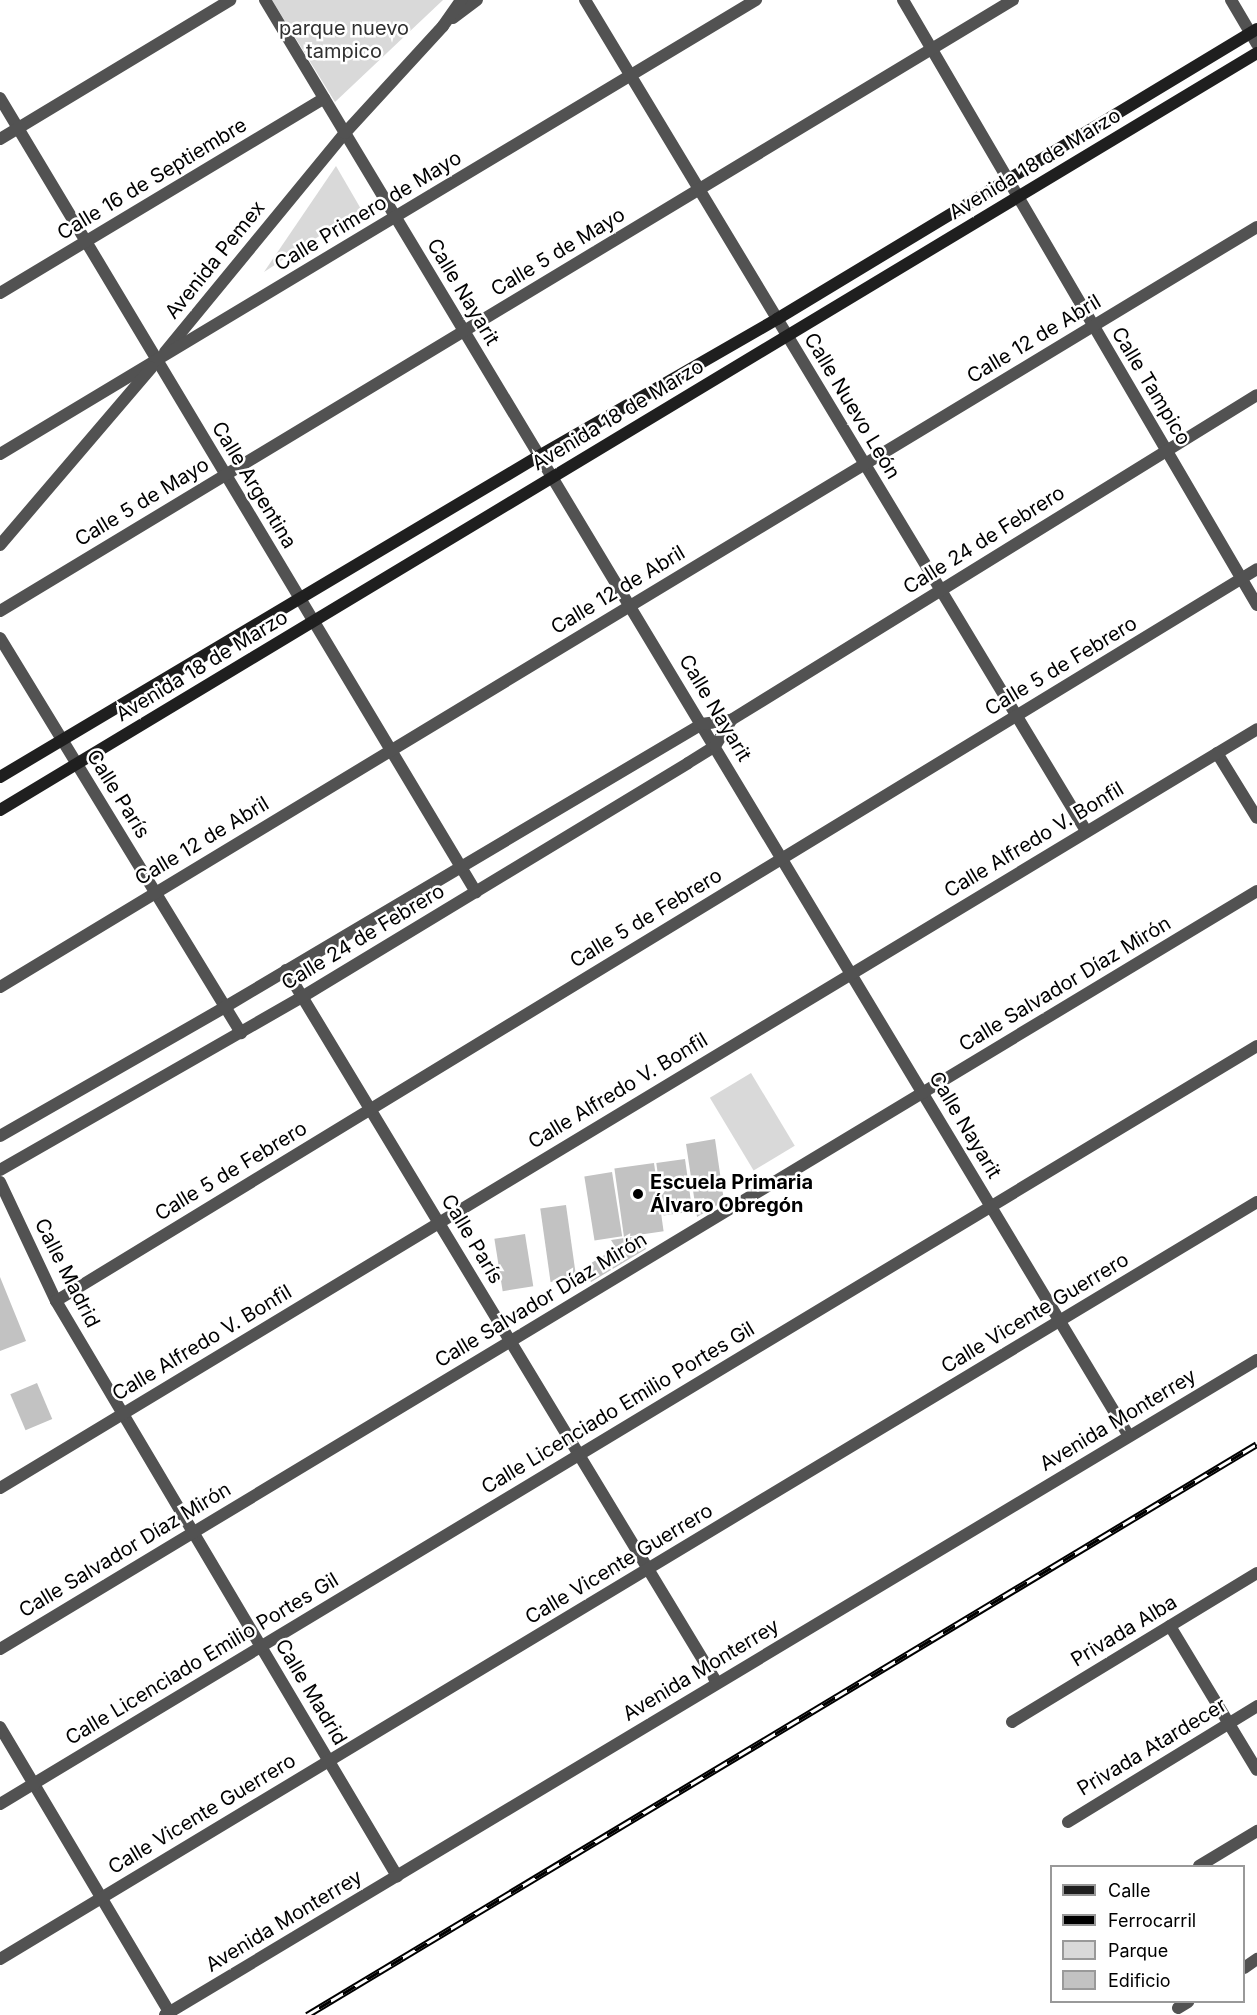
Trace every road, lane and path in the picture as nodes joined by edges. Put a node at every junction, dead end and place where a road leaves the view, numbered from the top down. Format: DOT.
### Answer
graph roads {
  1 [pos="230,0"];
  2 [pos="265,0"];
  3 [pos="461,0"];
  4 [pos="477,0"];
  5 [pos="585,0"];
  6 [pos="756,0"];
  7 [pos="903,0"];
  8 [pos="1013,0"];
  9 [pos="1231,0"];
  10 [pos="443,26"];
  11 [pos="1255,35"];
  12 [pos="932,49"];
  13 [pos="1257,53"];
  14 [pos="630,76"];
  15 [pos="0,98"];
  16 [pos="324,98"];
  17 [pos="18,128"];
  18 [pos="345,133"];
  19 [pos="0,139"];
  20 [pos="1008,179"];
  21 [pos="699,190"];
  22 [pos="1018,197"];
  23 [pos="396,217"];
  24 [pos="1257,227"];
  25 [pos="86,242"];
  26 [pos="0,293"];
  27 [pos="777,319"];
  28 [pos="1093,326"];
  29 [pos="464,331"];
  30 [pos="787,336"];
  31 [pos="158,361"];
  32 [pos="1257,395"];
  33 [pos="1167,450"];
  34 [pos="0,454"];
  35 [pos="539,456"];
  36 [pos="864,464"];
  37 [pos="226,475"];
  38 [pos="553,477"];
  39 [pos="0,545"];
  40 [pos="1257,570"];
  41 [pos="1242,579"];
  42 [pos="940,590"];
  43 [pos="299,599"];
  44 [pos="631,605"];
  45 [pos="1257,605"];
  46 [pos="0,611"];
  47 [pos="314,621"];
  48 [pos="0,638"];
  49 [pos="1016,716"];
  50 [pos="732,720"];
  51 [pos="702,724"];
  52 [pos="1257,729"];
  53 [pos="61,741"];
  54 [pos="715,746"];
  55 [pos="391,750"];
  56 [pos="1217,753"];
  57 [pos="78,764"];
  58 [pos="0,777"];
  59 [pos="0,810"];
  60 [pos="1257,818"];
  61 [pos="1086,831"];
  62 [pos="782,859"];
  63 [pos="462,866"];
  64 [pos="1257,891"];
  65 [pos="476,892"];
  66 [pos="156,893"];
  67 [pos="286,970"];
  68 [pos="851,973"];
  69 [pos="0,987"];
  70 [pos="302,997"];
  71 [pos="225,1007"];
  72 [pos="241,1033"];
  73 [pos="1257,1046"];
  74 [pos="923,1092"];
  75 [pos="370,1110"];
  76 [pos="0,1136"];
  77 [pos="0,1170"];
  78 [pos="0,1182"];
  79 [pos="1257,1202"];
  80 [pos="991,1206"];
  81 [pos="439,1221"];
  82 [pos="56,1301"];
  83 [pos="1060,1320"];
  84 [pos="510,1341"];
  85 [pos="1257,1359"];
  86 [pos="123,1414"];
  87 [pos="1129,1436"];
  88 [pos="579,1455"];
  89 [pos="0,1488"];
  90 [pos="193,1532"];
  91 [pos="648,1569"];
  92 [pos="1257,1573"];
  93 [pos="1170,1626"];
  94 [pos="261,1646"];
  95 [pos="0,1649"];
  96 [pos="717,1683"];
  97 [pos="1257,1706"];
  98 [pos="1012,1722"];
  99 [pos="1229,1724"];
  100 [pos="0,1727"];
  101 [pos="329,1761"];
  102 [pos="1257,1770"];
  103 [pos="33,1783"];
  104 [pos="0,1804"];
  105 [pos="1068,1822"];
  106 [pos="1257,1831"];
  107 [pos="1201,1865"];
  108 [pos="397,1876"];
  109 [pos="101,1898"];
  110 [pos="0,1959"];
  111 [pos="167,2014"];
  1 -- 17 [label="street"];
  2 -- 16 [label="street, Calle Nayarit"];
  3 -- 10 [label="street, Avenida Pemex"];
  4 -- 10 [label="street"];
  5 -- 14 [label="street, Calle Nuevo León"];
  6 -- 14 [label="street, Calle Primero de Mayo"];
  7 -- 12 [label="street, Calle Tampico"];
  8 -- 12 [label="street, Calle 5 de Mayo"];
  9 -- 11 [label="street"];
  10 -- 18 [label="street, Avenida Pemex"];
  11 -- 20 [label="street, Avenida 18 de Marzo"];
  12 -- 20 [label="street, Calle Tampico"];
  12 -- 21 [label="street, Calle 5 de Mayo"];
  13 -- 22 [label="street, Avenida 18 de Marzo"];
  14 -- 21 [label="street, Calle Nuevo León"];
  14 -- 23 [label="street, Calle Primero de Mayo"];
  15 -- 17 [label="street, Calle Argentina"];
  16 -- 18 [label="street, Calle Nayarit"];
  16 -- 25 [label="street, Calle 16 de Septiembre"];
  17 -- 19 [label="street"];
  17 -- 25 [label="street, Calle Argentina"];
  18 -- 23 [label="street, Calle Nayarit"];
  18 -- 31 [label="street, Avenida Pemex"];
  20 -- 22 [label="street, Calle Tampico"];
  20 -- 27 [label="street, Avenida 18 de Marzo"];
  21 -- 27 [label="street, Calle Nuevo León"];
  21 -- 29 [label="street, Calle 5 de Mayo"];
  22 -- 28 [label="street, Calle Tampico"];
  22 -- 30 [label="street, Avenida 18 de Marzo"];
  23 -- 29 [label="street, Calle Nayarit"];
  23 -- 31 [label="street, Calle Primero de Mayo"];
  24 -- 28 [label="street, Calle 12 de Abril"];
  25 -- 26 [label="street, Calle 16 de Septiembre"];
  25 -- 31 [label="street, Calle Argentina"];
  27 -- 30 [label="street, Calle Nuevo León"];
  27 -- 35 [label="street, Avenida 18 de Marzo"];
  28 -- 33 [label="street, Calle Tampico"];
  28 -- 36 [label="street, Calle 12 de Abril"];
  29 -- 35 [label="street, Calle Nayarit"];
  29 -- 37 [label="street, Calle 5 de Mayo"];
  30 -- 36 [label="street, Calle Nuevo León"];
  30 -- 38 [label="street, Avenida 18 de Marzo"];
  31 -- 34 [label="street, Calle Primero de Mayo"];
  31 -- 37 [label="street, Calle Argentina"];
  31 -- 39 [label="street, Avenida Pemex"];
  32 -- 33 [label="street, Calle 24 de Febrero"];
  33 -- 41 [label="street, Calle Tampico"];
  33 -- 42 [label="street, Calle 24 de Febrero"];
  35 -- 38 [label="street, Calle Nayarit"];
  35 -- 43 [label="street, Avenida 18 de Marzo"];
  36 -- 42 [label="street, Calle Nuevo León"];
  36 -- 44 [label="street, Calle 12 de Abril"];
  37 -- 43 [label="street, Calle Argentina"];
  37 -- 46 [label="street, Calle 5 de Mayo"];
  38 -- 44 [label="street, Calle Nayarit"];
  38 -- 47 [label="street, Avenida 18 de Marzo"];
  40 -- 41 [label="street, Calle 5 de Febrero"];
  41 -- 45 [label="street, Calle Tampico"];
  41 -- 49 [label="street, Calle 5 de Febrero"];
  42 -- 49 [label="street, Calle Nuevo León"];
  42 -- 50 [label="street, Calle 24 de Febrero"];
  43 -- 47 [label="street, Calle Argentina"];
  43 -- 53 [label="street, Avenida 18 de Marzo"];
  44 -- 51 [label="street, Calle Nayarit"];
  44 -- 55 [label="street, Calle 12 de Abril"];
  47 -- 55 [label="street, Calle Argentina"];
  47 -- 57 [label="street, Avenida 18 de Marzo"];
  48 -- 53 [label="street, Calle París"];
  49 -- 61 [label="street, Calle Nuevo León"];
  49 -- 62 [label="street, Calle 5 de Febrero"];
  50 -- 51 [label="street, Calle 24 de Febrero"];
  50 -- 54 [label="street, Calle 24 de Febrero"];
  51 -- 54 [label="street, Calle Nayarit"];
  51 -- 63 [label="street, Calle 24 de Febrero"];
  52 -- 56 [label="street, Calle Alfredo V. Bonfil"];
  53 -- 57 [label="street, Calle París"];
  53 -- 58 [label="street, Avenida 18 de Marzo"];
  54 -- 62 [label="street, Calle Nayarit"];
  54 -- 65 [label="street, Calle 24 de Febrero"];
  55 -- 63 [label="street, Calle Argentina"];
  55 -- 66 [label="street, Calle 12 de Abril"];
  56 -- 60 [label="street"];
  56 -- 61 [label="street, Calle Alfredo V. Bonfil"];
  57 -- 59 [label="street, Avenida 18 de Marzo"];
  57 -- 66 [label="street, Calle París"];
  61 -- 68 [label="street, Calle Alfredo V. Bonfil"];
  62 -- 68 [label="street, Calle Nayarit"];
  62 -- 75 [label="street, Calle 5 de Febrero"];
  63 -- 65 [label="street, Calle Argentina"];
  63 -- 67 [label="street, Calle 24 de Febrero"];
  64 -- 74 [label="street, Calle Salvador Díaz Mirón"];
  65 -- 70 [label="street, Calle 24 de Febrero"];
  66 -- 69 [label="street, Calle 12 de Abril"];
  66 -- 71 [label="street, Calle París"];
  67 -- 70 [label="street, Calle París"];
  67 -- 71 [label="street, Calle 24 de Febrero"];
  68 -- 74 [label="street, Calle Nayarit"];
  68 -- 81 [label="street, Calle Alfredo V. Bonfil"];
  70 -- 72 [label="street, Calle 24 de Febrero"];
  70 -- 75 [label="street, Calle París"];
  71 -- 72 [label="street, Calle París"];
  71 -- 76 [label="street, Calle 24 de Febrero"];
  72 -- 77 [label="street, Calle 24 de Febrero"];
  73 -- 80 [label="street, Calle Licenciado Emilio Portes Gil"];
  74 -- 80 [label="street, Calle Nayarit"];
  74 -- 84 [label="street, Calle Salvador Díaz Mirón"];
  75 -- 81 [label="street, Calle París"];
  75 -- 82 [label="street, Calle 5 de Febrero"];
  78 -- 82 [label="street, Calle Madrid"];
  79 -- 83 [label="street, Calle Vicente Guerrero"];
  80 -- 83 [label="street, Calle Nayarit"];
  80 -- 88 [label="street, Calle Licenciado Emilio Portes Gil"];
  81 -- 84 [label="street, Calle París"];
  81 -- 86 [label="street, Calle Alfredo V. Bonfil"];
  82 -- 86 [label="street, Calle Madrid"];
  83 -- 87 [label="street, Calle Nayarit"];
  83 -- 91 [label="street, Calle Vicente Guerrero"];
  84 -- 88 [label="street, Calle París"];
  84 -- 90 [label="street, Calle Salvador Díaz Mirón"];
  85 -- 87 [label="street, Avenida Monterrey"];
  86 -- 89 [label="street, Calle Alfredo V. Bonfil"];
  86 -- 90 [label="street, Calle Madrid"];
  87 -- 96 [label="street, Avenida Monterrey"];
  88 -- 91 [label="street, Calle París"];
  88 -- 94 [label="street, Calle Licenciado Emilio Portes Gil"];
  90 -- 94 [label="street, Calle Madrid"];
  90 -- 95 [label="street, Calle Salvador Díaz Mirón"];
  91 -- 96 [label="street, Calle París"];
  91 -- 101 [label="street, Calle Vicente Guerrero"];
  92 -- 93 [label="street, Privada Alba"];
  93 -- 98 [label="street, Privada Alba"];
  93 -- 99 [label="street"];
  94 -- 101 [label="street, Calle Madrid"];
  94 -- 103 [label="street, Calle Licenciado Emilio Portes Gil"];
  96 -- 108 [label="street, Avenida Monterrey"];
  97 -- 99 [label="street, Privada Atardecer"];
  99 -- 102 [label="street"];
  99 -- 105 [label="street, Privada Atardecer"];
  100 -- 103 [label="street"];
  101 -- 108 [label="street, Calle Madrid"];
  101 -- 109 [label="street, Calle Vicente Guerrero"];
  103 -- 104 [label="street, Calle Licenciado Emilio Portes Gil"];
  103 -- 109 [label="street"];
  106 -- 107 [label="street"];
  108 -- 111 [label="street, Avenida Monterrey"];
  109 -- 110 [label="street, Calle Vicente Guerrero"];
  109 -- 111 [label="street"];
}
